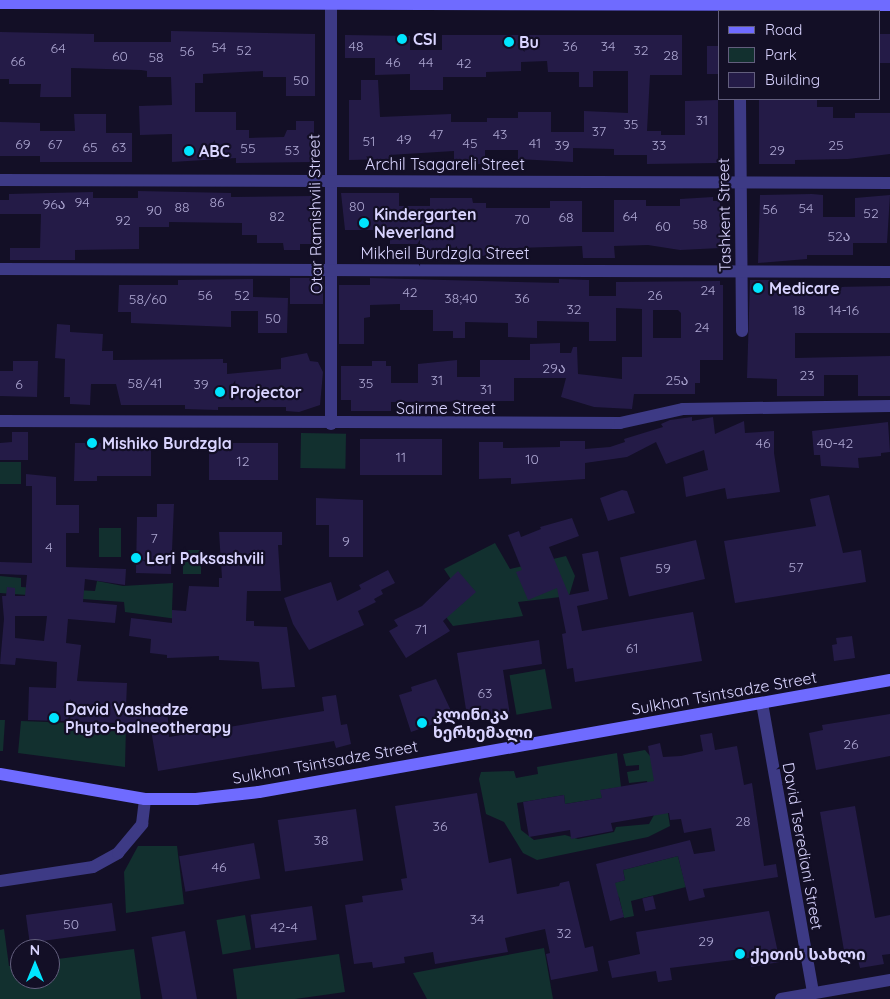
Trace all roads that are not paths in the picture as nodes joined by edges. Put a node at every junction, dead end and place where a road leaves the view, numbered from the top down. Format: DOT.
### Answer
graph roads {
  1 [pos="0,3"];
  2 [pos="331,4"];
  3 [pos="739,5"];
  4 [pos="890,5"];
  5 [pos="740,100"];
  6 [pos="0,180"];
  7 [pos="329,180"];
  8 [pos="740,182"];
  9 [pos="890,183"];
  10 [pos="0,269"];
  11 [pos="330,269"];
  12 [pos="741,272"];
  13 [pos="890,272"];
  14 [pos="742,331"];
  15 [pos="890,406"];
  16 [pos="0,421"];
  17 [pos="331,424"];
  18 [pos="890,680"];
  19 [pos="762,703"];
  20 [pos="0,774"];
  21 [pos="145,799"];
  22 [pos="0,881"];
  23 [pos="890,980"];
  24 [pos="813,994"];
  25 [pos="781,999"];
  1 -- 2 [label="main road"];
  2 -- 3 [label="main road"];
  2 -- 7 [label="street, Otar Ramishvili Street"];
  3 -- 4 [label="main road"];
  5 -- 8 [label="street, Tashkent Street"];
  6 -- 7 [label="street, Archil Tsagareli Street"];
  7 -- 8 [label="street, Archil Tsagareli Street"];
  7 -- 11 [label="street, Otar Ramishvili Street"];
  8 -- 9 [label="street, Archil Tsagareli Street"];
  8 -- 12 [label="street, Tashkent Street"];
  10 -- 11 [label="street, Mikheil Burdzgla Street"];
  11 -- 12 [label="street, Mikheil Burdzgla Street"];
  11 -- 17 [label="street, Otar Ramishvili Street"];
  12 -- 13 [label="street, Mikheil Burdzgla Street"];
  12 -- 14 [label="street, Tashkent Street"];
  15 -- 17 [label="street, Sairme Street"];
  16 -- 17 [label="street, Sairme Street"];
  18 -- 19 [label="main road, Sulkhan Tsintsadze Street"];
  19 -- 21 [label="main road, Sulkhan Tsintsadze Street"];
  19 -- 24 [label="street, David Tserediani Street"];
  20 -- 21 [label="main road, Sulkhan Tsintsadze Street"];
  21 -- 22 [label="street"];
  23 -- 24 [label="street"];
  24 -- 25 [label="street"];
}
